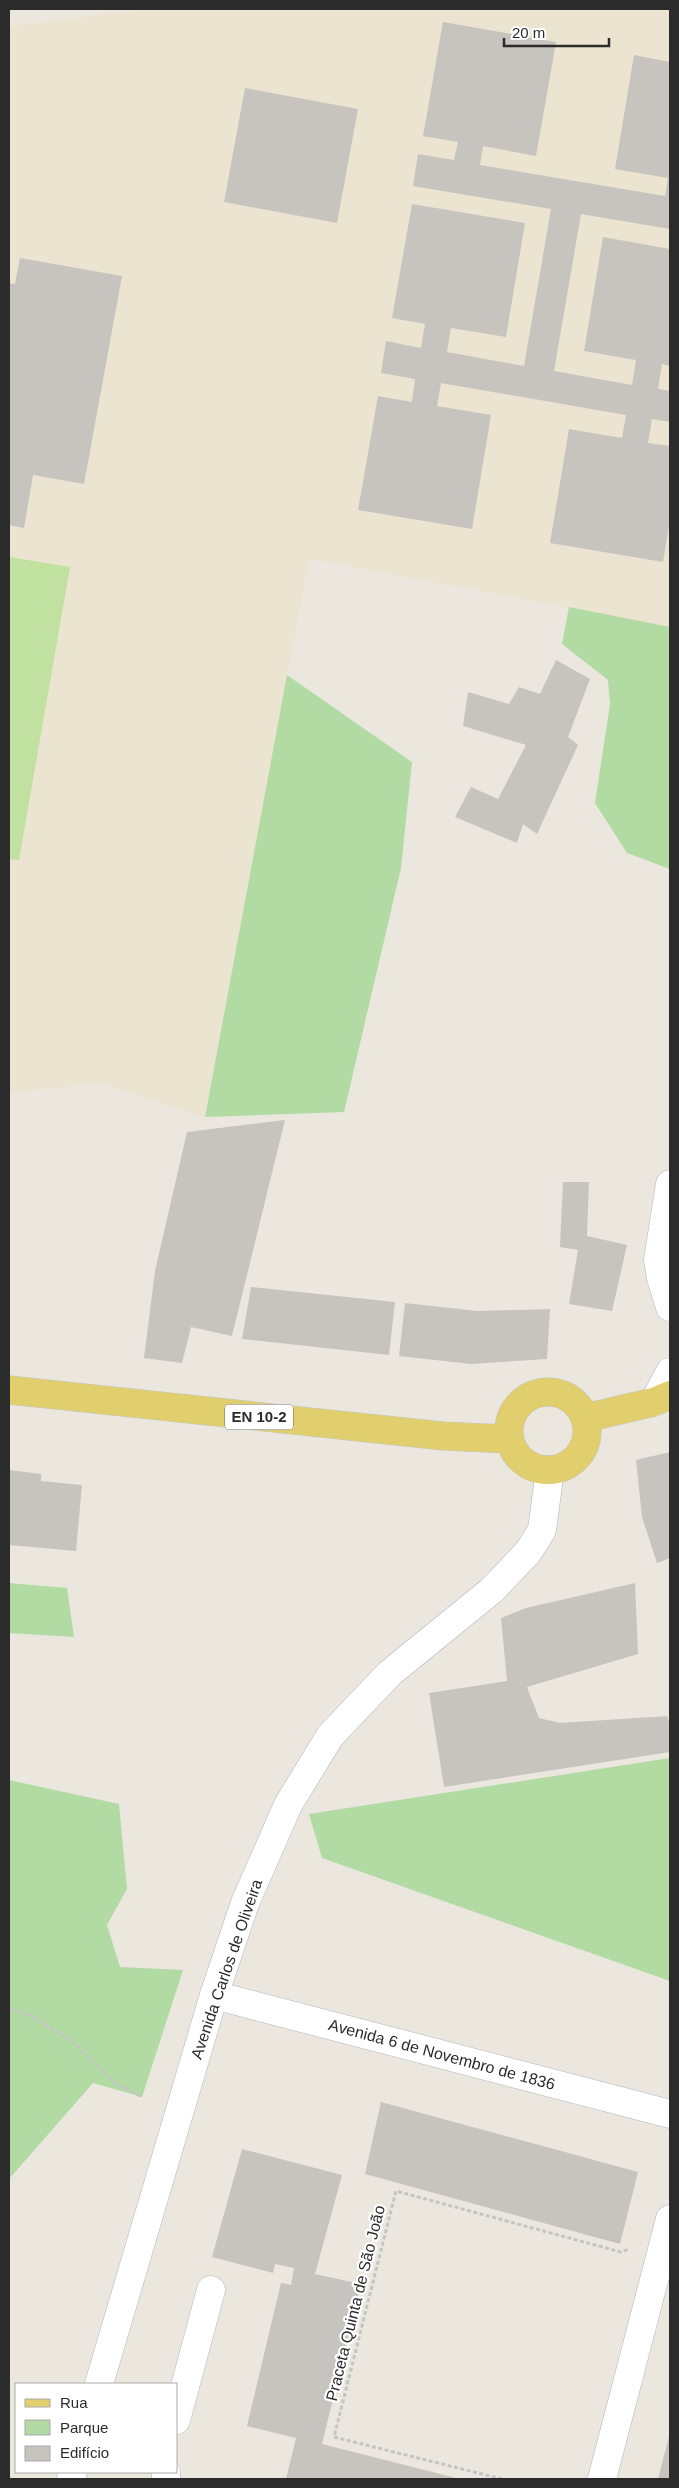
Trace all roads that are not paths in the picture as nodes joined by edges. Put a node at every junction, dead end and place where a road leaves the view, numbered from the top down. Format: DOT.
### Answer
graph roads {
  1 [pos="670,1184"];
  2 [pos="670,1307"];
  3 [pos="670,1372"];
  4 [pos="9,1390"];
  5 [pos="662,1398"];
  6 [pos="585,1418"];
  7 [pos="509,1439"];
  8 [pos="550,1470"];
  9 [pos="214,1995"];
  10 [pos="670,2114"];
  11 [pos="668,2229"];
  12 [pos="211,2290"];
  13 [pos="99,2383"];
  14 [pos="178,2413"];
  15 [pos="602,2479"];
  1 -- 2 [label="main road"];
  3 -- 5 [label="main road"];
  4 -- 7 [label="main road, EN 10-2"];
  5 -- 6 [label="main road"];
  6 -- 7 [label="main road"];
  6 -- 8 [label="main road"];
  7 -- 8 [label="main road"];
  8 -- 9 [label="main road, Avenida Carlos de Oliveira"];
  9 -- 10 [label="main road, Avenida 6 de Novembro de 1836"];
  9 -- 13 [label="main road, Avenida Carlos de Oliveira"];
  11 -- 15 [label="main road"];
  12 -- 14 [label="main road"];
}
